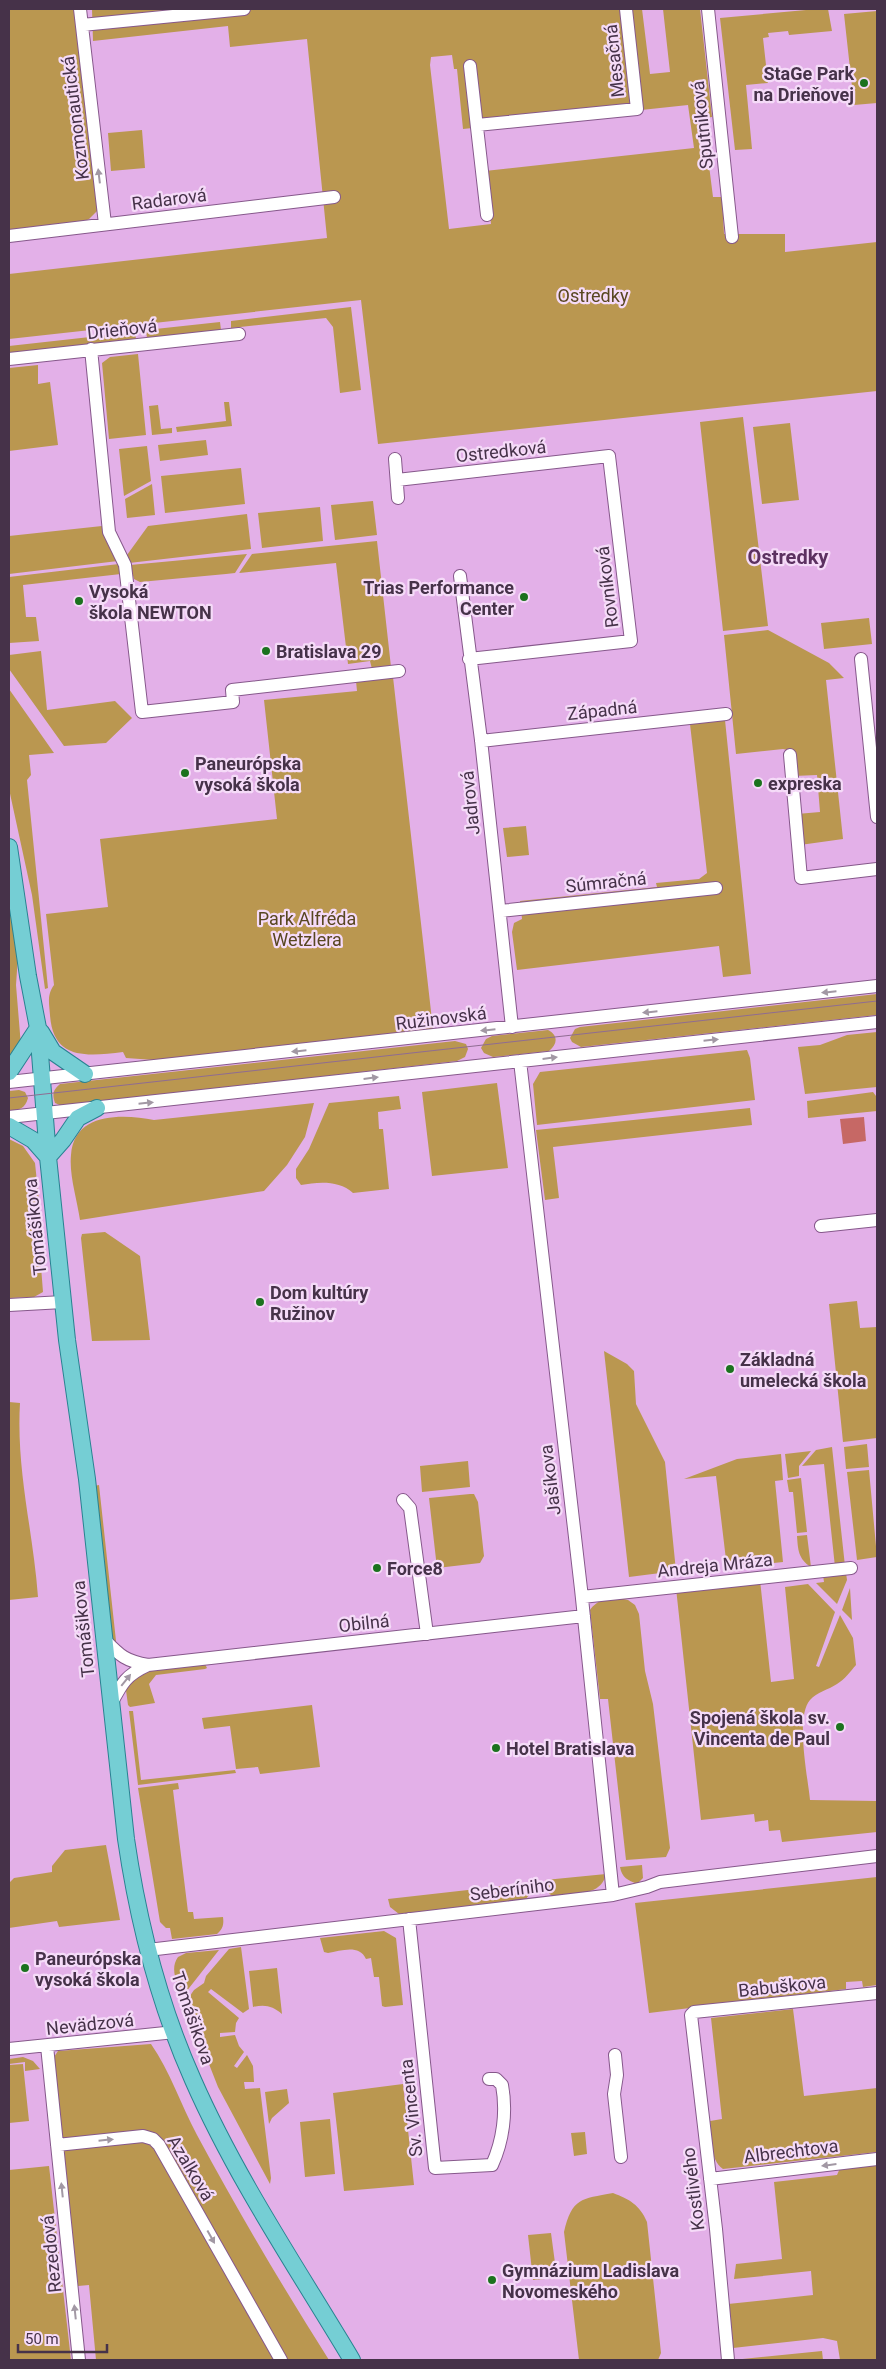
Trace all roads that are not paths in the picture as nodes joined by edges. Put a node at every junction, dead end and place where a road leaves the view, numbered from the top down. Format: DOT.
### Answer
graph roads {
  1 [pos="80,9"];
  2 [pos="244,9"];
  3 [pos="626,9"];
  4 [pos="708,9"];
  5 [pos="82,25"];
  6 [pos="470,66"];
  7 [pos="477,125"];
  8 [pos="334,197"];
  9 [pos="487,215"];
  10 [pos="105,224"];
  11 [pos="9,236"];
  12 [pos="732,237"];
  13 [pos="239,334"];
  14 [pos="91,350"];
  15 [pos="9,359"];
  16 [pos="609,456"];
  17 [pos="394,459"];
  18 [pos="396,480"];
  19 [pos="398,498"];
  20 [pos="460,576"];
  21 [pos="469,659"];
  22 [pos="860,659"];
  23 [pos="399,671"];
  24 [pos="726,714"];
  25 [pos="481,741"];
  26 [pos="790,755"];
  27 [pos="877,817"];
  28 [pos="9,847"];
  29 [pos="877,869"];
  30 [pos="716,888"];
  31 [pos="500,911"];
  32 [pos="877,986"];
  33 [pos="877,1022"];
  34 [pos="512,1027"];
  35 [pos="38,1028"];
  36 [pos="520,1061"];
  37 [pos="9,1072"];
  38 [pos="85,1074"];
  39 [pos="42,1078"];
  40 [pos="9,1082"];
  41 [pos="97,1108"];
  42 [pos="44,1113"];
  43 [pos="9,1118"];
  44 [pos="9,1126"];
  45 [pos="48,1157"];
  46 [pos="877,1220"];
  47 [pos="821,1226"];
  48 [pos="63,1302"];
  49 [pos="9,1305"];
  50 [pos="403,1500"];
  51 [pos="851,1568"];
  52 [pos="582,1597"];
  53 [pos="584,1616"];
  54 [pos="427,1634"];
  55 [pos="105,1640"];
  56 [pos="148,1665"];
  57 [pos="111,1704"];
  58 [pos="877,1856"];
  59 [pos="613,1895"];
  60 [pos="409,1919"];
  61 [pos="148,1950"];
  62 [pos="877,1994"];
  63 [pos="690,2015"];
  64 [pos="175,2032"];
  65 [pos="47,2046"];
  66 [pos="9,2049"];
  67 [pos="615,2055"];
  68 [pos="489,2079"];
  69 [pos="57,2145"];
  70 [pos="621,2156"];
  71 [pos="877,2159"];
  72 [pos="710,2178"];
  73 [pos="80,2360"];
  74 [pos="281,2360"];
  75 [pos="352,2360"];
  76 [pos="728,2360"];
  1 -- 5 [label="street, Kozmonautická"];
  2 -- 5 [label="street"];
  3 -- 7 [label="street, Mesačná"];
  4 -- 12 [label="street, Sputniková"];
  10 -- 5 [label="street, Kozmonautická, one-way"];
  6 -- 7 [label="street"];
  7 -- 9 [label="street"];
  8 -- 10 [label="street, Radarová"];
  10 -- 11 [label="street, Radarová"];
  13 -- 14 [label="street, Drieňová"];
  14 -- 15 [label="street, Drieňová"];
  14 -- 23 [label="street"];
  16 -- 18 [label="street, Ostredková"];
  16 -- 21 [label="street, Rovníková"];
  17 -- 18 [label="street"];
  18 -- 19 [label="street"];
  20 -- 21 [label="street, Jadrová"];
  21 -- 25 [label="street, Jadrová"];
  22 -- 27 [label="street"];
  24 -- 25 [label="street, Západná"];
  25 -- 31 [label="street, Jadrová"];
  26 -- 29 [label="street"];
  28 -- 35 [label="main road, Tomášikova"];
  30 -- 31 [label="street, Súmračná"];
  31 -- 34 [label="street, Jadrová"];
  32 -- 34 [label="street, Ružinovská, one-way"];
  36 -- 33 [label="street, one-way"];
  34 -- 38 [label="street, Ružinovská, one-way"];
  35 -- 37 [label="main road"];
  35 -- 38 [label="main road"];
  35 -- 39 [label="main road, Tomášikova"];
  41 -- 36 [label="street, one-way"];
  36 -- 52 [label="street, Jašíkova"];
  38 -- 39 [label="street, Ružinovská"];
  39 -- 40 [label="street, Ružinovská"];
  39 -- 42 [label="main road, Tomášikova"];
  41 -- 42 [label="street"];
  41 -- 45 [label="main road"];
  42 -- 43 [label="street"];
  42 -- 45 [label="main road, Tomášikova"];
  44 -- 45 [label="main road"];
  45 -- 48 [label="main road, Tomášikova"];
  46 -- 47 [label="street"];
  48 -- 49 [label="street"];
  48 -- 55 [label="main road, Tomášikova"];
  50 -- 54 [label="street"];
  51 -- 52 [label="street, Andreja Mráza"];
  52 -- 53 [label="street, Jašíkova"];
  53 -- 54 [label="street, Obilná"];
  53 -- 59 [label="street, Jašíkova"];
  54 -- 56 [label="street, Obilná"];
  55 -- 56 [label="street, Obilná"];
  55 -- 57 [label="main road, Tomášikova"];
  57 -- 56 [label="street, Obilná, one-way"];
  57 -- 61 [label="main road, Tomášikova"];
  58 -- 59 [label="street, Seberíniho"];
  59 -- 60 [label="street, Seberíniho"];
  60 -- 61 [label="street, Seberíniho"];
  60 -- 68 [label="street, Sv. Vincenta"];
  61 -- 64 [label="main road, Tomášikova"];
  62 -- 63 [label="street, Babuškova"];
  63 -- 72 [label="street, Kostlivého"];
  64 -- 65 [label="street, Nevädzová"];
  64 -- 75 [label="main road, Tomášikova"];
  65 -- 66 [label="street, Nevädzová"];
  65 -- 69 [label="street"];
  67 -- 70 [label="street"];
  73 -- 69 [label="street, Rezedová, one-way"];
  69 -- 74 [label="street, Azalková, one-way"];
  71 -- 72 [label="street, Albrechtova, one-way"];
  72 -- 76 [label="street, Kostlivého"];
}
